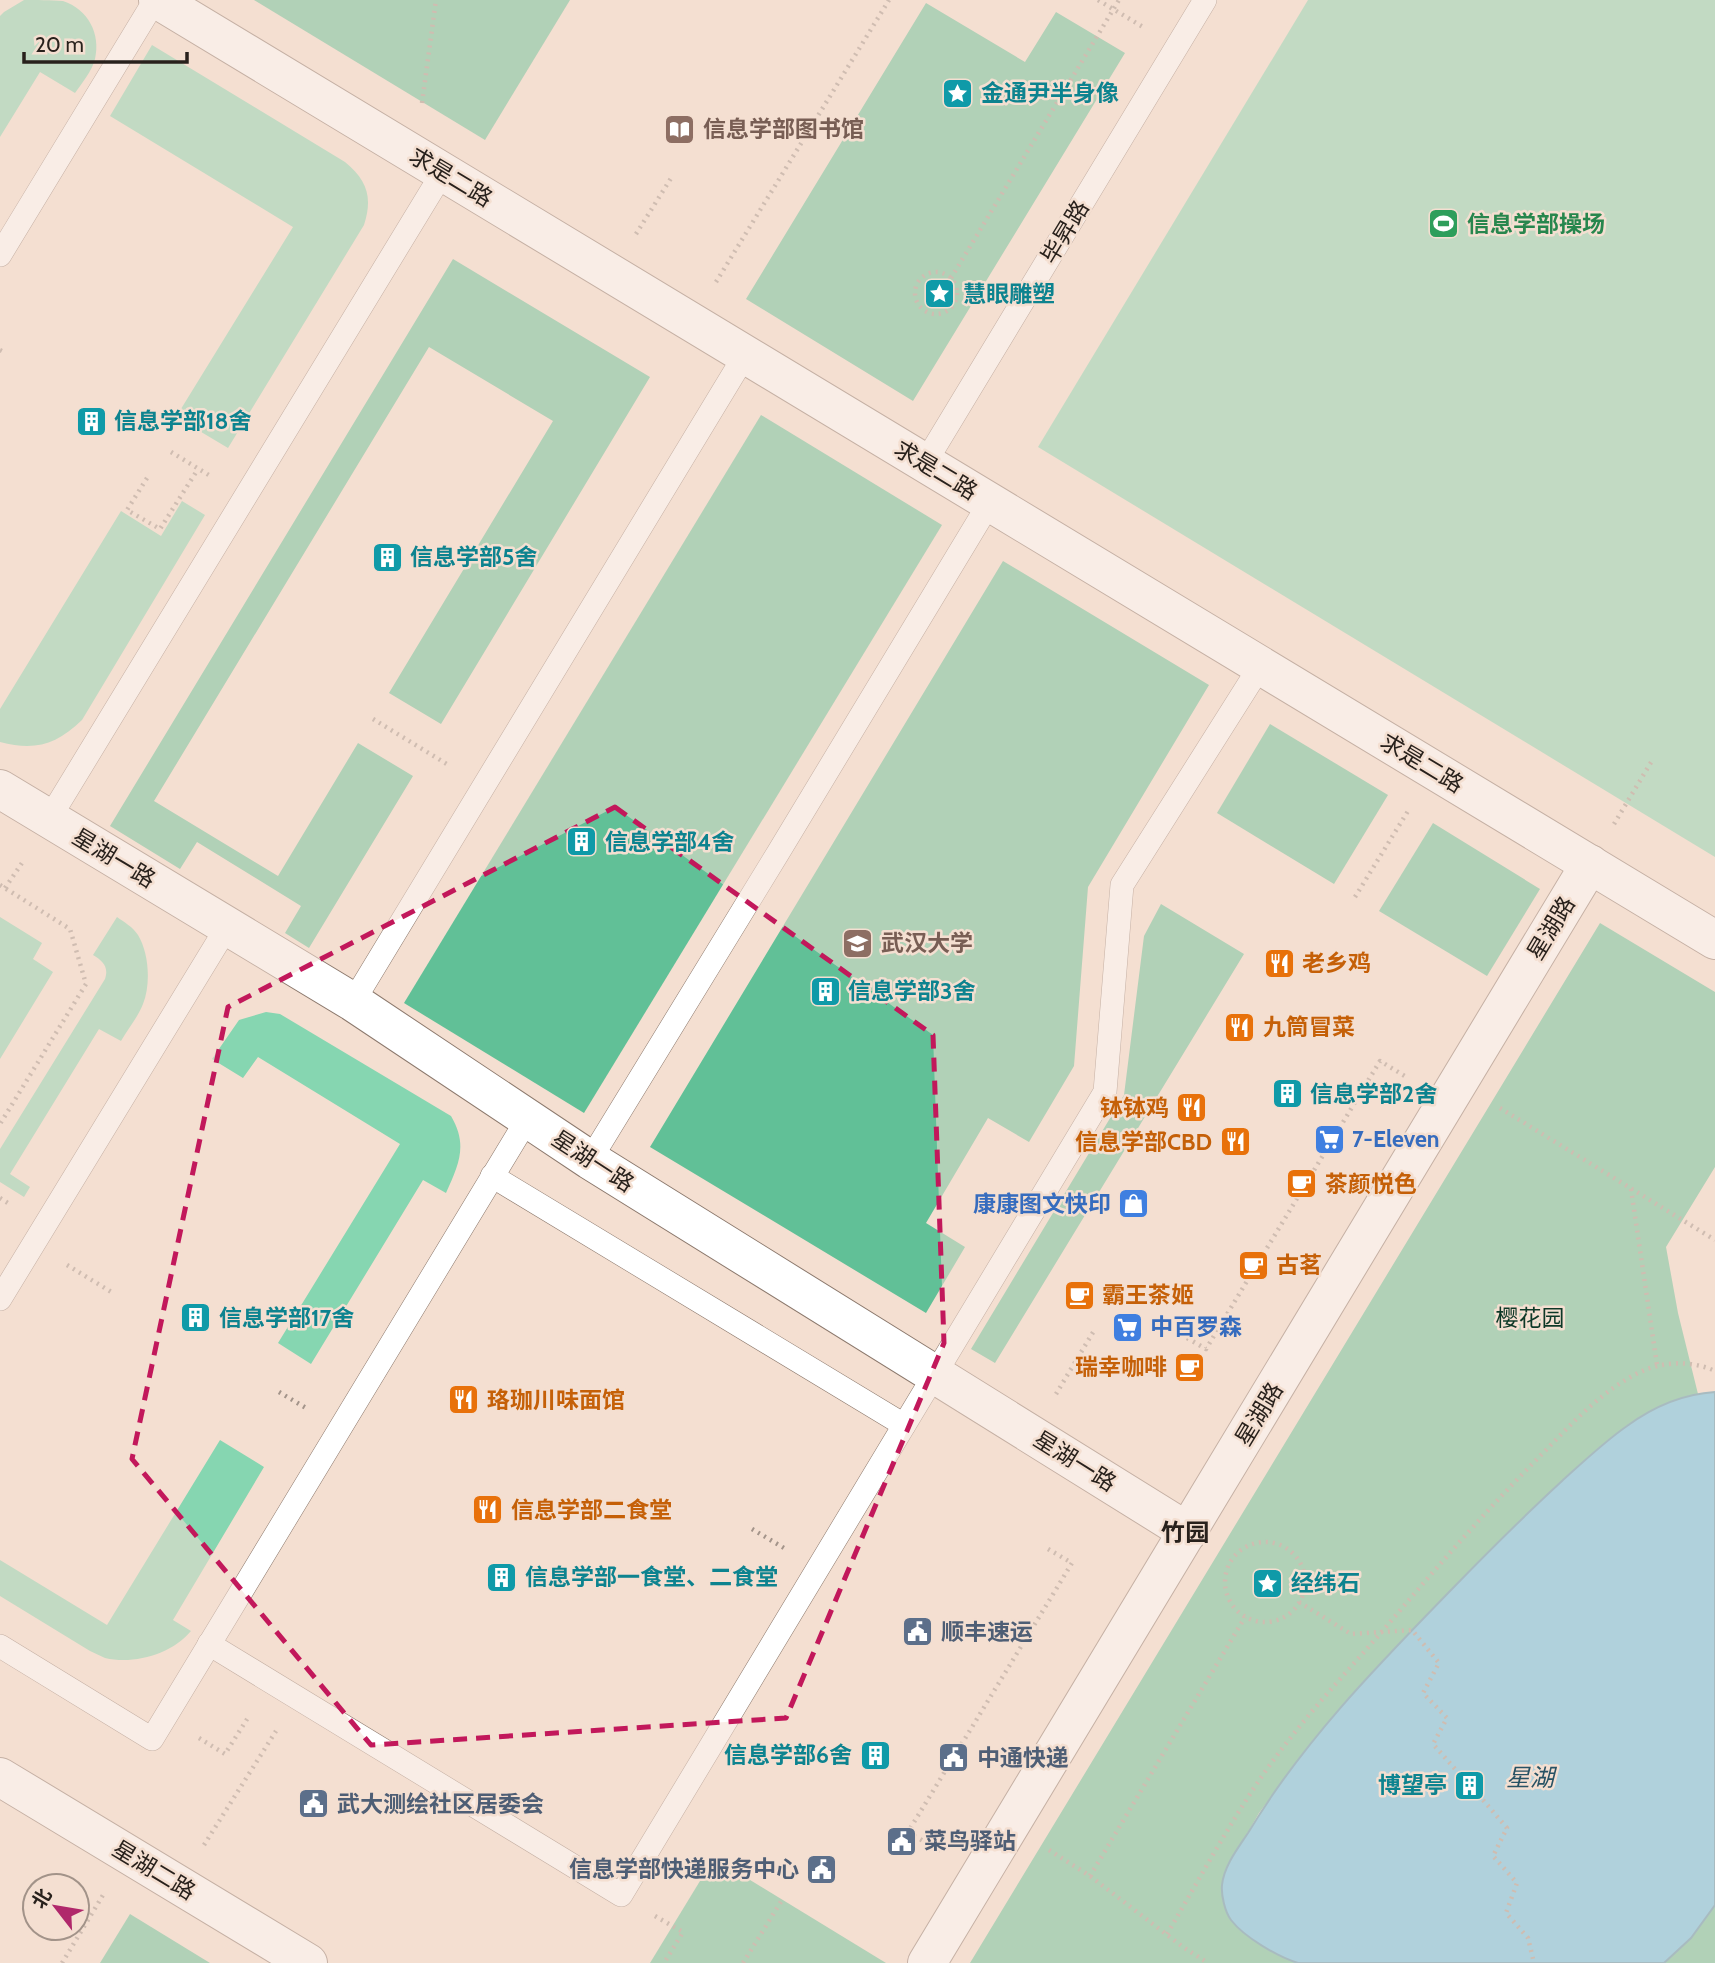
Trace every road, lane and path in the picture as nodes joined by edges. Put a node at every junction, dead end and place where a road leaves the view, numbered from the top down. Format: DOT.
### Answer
graph roads {
  1 [pos="157,0"];
  2 [pos="436,0"];
  3 [pos="889,0"];
  4 [pos="1098,0"];
  5 [pos="1119,0"];
  6 [pos="1205,0"];
  7 [pos="1113,9"];
  8 [pos="1176,47"];
  9 [pos="422,104"];
  10 [pos="443,172"];
  11 [pos="673,175"];
  12 [pos="634,238"];
  13 [pos="0,255"];
  14 [pos="951,278"];
  15 [pos="692,322"];
  16 [pos="0,350"];
  17 [pos="6,354"];
  18 [pos="745,355"];
  19 [pos="925,463"];
  20 [pos="198,469"];
  21 [pos="147,478"];
  22 [pos="990,502"];
  23 [pos="1261,666"];
  24 [pos="373,719"];
  25 [pos="432,755"];
  26 [pos="1653,760"];
  27 [pos="0,789"];
  28 [pos="1409,808"];
  29 [pos="49,819"];
  30 [pos="1590,864"];
  31 [pos="0,885"];
  32 [pos="1355,897"];
  33 [pos="228,927"];
  34 [pos="1715,940"];
  35 [pos="353,1002"];
  36 [pos="1410,1079"];
  37 [pos="1498,1106"];
  38 [pos="528,1118"];
  39 [pos="0,1124"];
  40 [pos="590,1160"];
  41 [pos="492,1177"];
  42 [pos="1631,1188"];
  43 [pos="1715,1240"];
  44 [pos="33,1245"];
  45 [pos="113,1293"];
  46 [pos="0,1299"];
  47 [pos="1096,1329"];
  48 [pos="1187,1338"];
  49 [pos="1657,1365"];
  50 [pos="1715,1371"];
  51 [pos="935,1373"];
  52 [pos="1053,1398"];
  53 [pos="904,1425"];
  54 [pos="1188,1532"];
  55 [pos="1048,1549"];
  56 [pos="1299,1602"];
  57 [pos="1245,1617"];
  58 [pos="1380,1633"];
  59 [pos="209,1644"];
  60 [pos="0,1646"];
  61 [pos="270,1681"];
  62 [pos="297,1698"];
  63 [pos="166,1717"];
  64 [pos="1456,1770"];
  65 [pos="0,1777"];
  66 [pos="1483,1800"];
  67 [pos="220,1819"];
  68 [pos="1010,1826"];
  69 [pos="944,1853"];
  70 [pos="1090,1876"];
  71 [pos="782,1899"];
  72 [pos="683,1932"];
  73 [pos="1167,1934"];
  74 [pos="74,1942"];
  75 [pos="61,1963"];
  76 [pos="308,1963"];
  77 [pos="664,1963"];
  78 [pos="743,1963"];
  79 [pos="927,1963"];
  80 [pos="1208,1963"];
  81 [pos="1534,1963"];
  1 -- 10 [label="street, 求是二路"];
  1 -- 13 [label="lane"];
  2 -- 9 [label="path"];
  3 -- 15 [label="path"];
  4 -- 7 [label="path"];
  5 -- 7 [label="path"];
  6 -- 8 [label="lane, 毕昇路"];
  7 -- 8 [label="path"];
  7 -- 14 [label="path"];
  8 -- 19 [label="lane, 毕昇路"];
  10 -- 15 [label="street, 求是二路"];
  10 -- 29 [label="lane"];
  11 -- 12 [label="path"];
  14 -- 14 [label="path"];
  15 -- 18 [label="street, 求是二路"];
  16 -- 17 [label="path"];
  18 -- 19 [label="street, 求是二路"];
  18 -- 35 [label="lane"];
  19 -- 22 [label="street, 求是二路"];
  20 -- 21 [label="path"];
  22 -- 23 [label="street, 求是二路"];
  22 -- 40 [label="lane"];
  23 -- 30 [label="street, 求是二路"];
  23 -- 51 [label="lane"];
  24 -- 25 [label="path"];
  26 -- 30 [label="path"];
  27 -- 29 [label="street, 星湖一路"];
  28 -- 32 [label="path"];
  29 -- 33 [label="street, 星湖一路"];
  30 -- 34 [label="street, 求是二路"];
  30 -- 54 [label="street, 星湖路"];
  31 -- 39 [label="path"];
  33 -- 35 [label="street, 星湖一路"];
  33 -- 44 [label="lane"];
  35 -- 38 [label="street, 星湖一路"];
  36 -- 48 [label="path"];
  37 -- 42 [label="path"];
  38 -- 40 [label="street, 星湖一路"];
  38 -- 41 [label="lane"];
  40 -- 51 [label="street, 星湖一路"];
  41 -- 53 [label="lane"];
  41 -- 59 [label="lane"];
  42 -- 43 [label="path"];
  42 -- 49 [label="path"];
  44 -- 45 [label="path"];
  44 -- 46 [label="lane"];
  47 -- 52 [label="path"];
  49 -- 50 [label="path"];
  49 -- 58 [label="path"];
  51 -- 53 [label="lane"];
  51 -- 54 [label="street, 星湖一路"];
  53 -- 62 [label="lane"];
  54 -- 68 [label="street, 星湖路"];
  55 -- 69 [label="path"];
  56 -- 57 [label="path"];
  56 -- 57 [label="path"];
  56 -- 58 [label="path"];
  57 -- 70 [label="path"];
  58 -- 64 [label="path"];
  58 -- 73 [label="path"];
  59 -- 61 [label="lane"];
  59 -- 63 [label="lane"];
  60 -- 63 [label="lane"];
  61 -- 62 [label="lane"];
  61 -- 63 [label="path"];
  62 -- 67 [label="path"];
  65 -- 76 [label="street, 星湖二路"];
  66 -- 81 [label="path"];
  68 -- 70 [label="path"];
  68 -- 79 [label="street, 星湖路"];
  70 -- 73 [label="path"];
  71 -- 78 [label="path"];
  72 -- 77 [label="path"];
  73 -- 80 [label="path"];
  74 -- 75 [label="path"];
}
